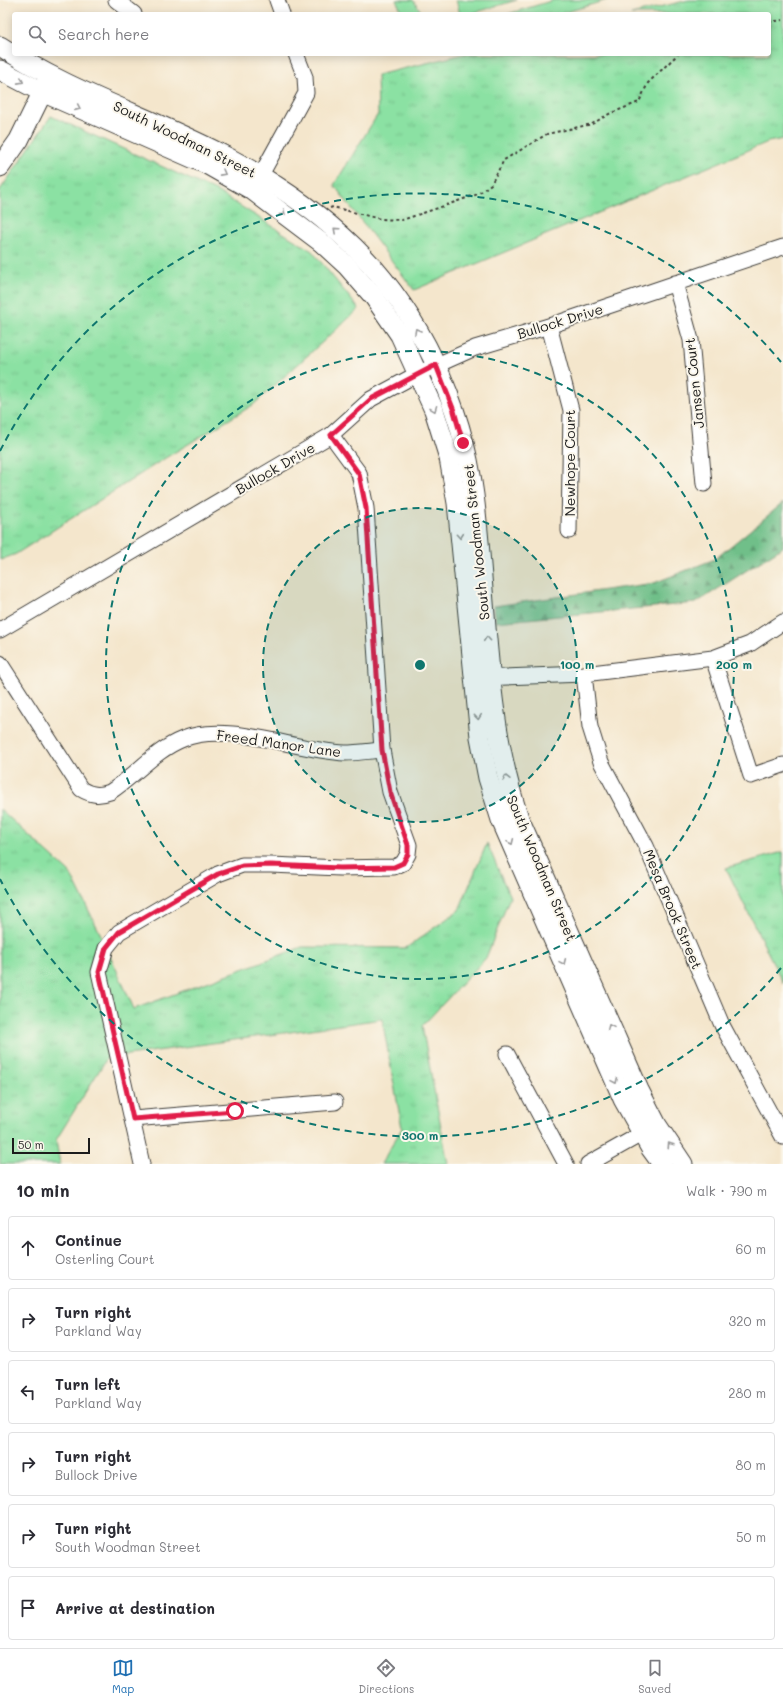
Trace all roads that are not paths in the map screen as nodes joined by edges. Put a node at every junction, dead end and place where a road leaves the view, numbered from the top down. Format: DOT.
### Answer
graph roads {
  1 [pos="116,0"];
  2 [pos="277,0"];
  3 [pos="131,12"];
  4 [pos="281,12"];
  5 [pos="0,46"];
  6 [pos="12,53"];
  7 [pos="18,56"];
  8 [pos="297,56"];
  9 [pos="0,70"];
  10 [pos="51,75"];
  11 [pos="42,92"];
  12 [pos="0,167"];
  13 [pos="257,183"];
  14 [pos="783,247"];
  15 [pos="675,283"];
  16 [pos="549,326"];
  17 [pos="436,365"];
  18 [pos="418,373"];
  19 [pos="331,435"];
  20 [pos="704,484"];
  21 [pos="569,531"];
  22 [pos="783,622"];
  23 [pos="0,630"];
  24 [pos="713,658"];
  25 [pos="0,663"];
  26 [pos="584,674"];
  27 [pos="482,678"];
  28 [pos="382,750"];
  29 [pos="783,765"];
  30 [pos="507,1054"];
  31 [pos="335,1102"];
  32 [pos="133,1119"];
  33 [pos="650,1130"];
  34 [pos="783,1136"];
  35 [pos="142,1164"];
  36 [pos="566,1164"];
  37 [pos="588,1164"];
  38 [pos="662,1164"];
  39 [pos="683,1164"];
  1 -- 3 [label="street"];
  2 -- 4 [label="street"];
  5 -- 6 [label="main road, South Woodman Street"];
  7 -- 10 [label="main road, South Woodman Street"];
  8 -- 13 [label="street"];
  9 -- 11 [label="main road, South Woodman Street, one-way"];
  10 -- 11 [label="main road"];
  10 -- 13 [label="main road, South Woodman Street"];
  11 -- 12 [label="main road"];
  11 -- 13 [label="main road, South Woodman Street, one-way"];
  17 -- 13 [label="main road, South Woodman Street, one-way"];
  13 -- 18 [label="main road, South Woodman Street, one-way"];
  14 -- 15 [label="street, Bullock Drive"];
  15 -- 16 [label="street, Bullock Drive"];
  15 -- 20 [label="street, Jansen Court"];
  16 -- 17 [label="street, Bullock Drive"];
  16 -- 21 [label="street, Newhope Court"];
  17 -- 18 [label="street, Bullock Drive"];
  27 -- 17 [label="main road, South Woodman Street, one-way"];
  18 -- 19 [label="street, Bullock Drive"];
  18 -- 27 [label="main road, South Woodman Street, one-way"];
  19 -- 23 [label="street, Bullock Drive"];
  19 -- 28 [label="street"];
  22 -- 24 [label="street"];
  24 -- 26 [label="street"];
  24 -- 29 [label="street"];
  25 -- 28 [label="street, Freed Manor Lane"];
  26 -- 27 [label="street"];
  26 -- 34 [label="street, Mesa Brook Street"];
  27 -- 33 [label="main road, South Woodman Street"];
  28 -- 32 [label="street"];
  30 -- 36 [label="street"];
  31 -- 32 [label="street"];
  32 -- 35 [label="street"];
  33 -- 37 [label="street"];
  33 -- 38 [label="main road, South Woodman Street"];
  39 -- 33 [label="main road, South Woodman Street, one-way"];
}
